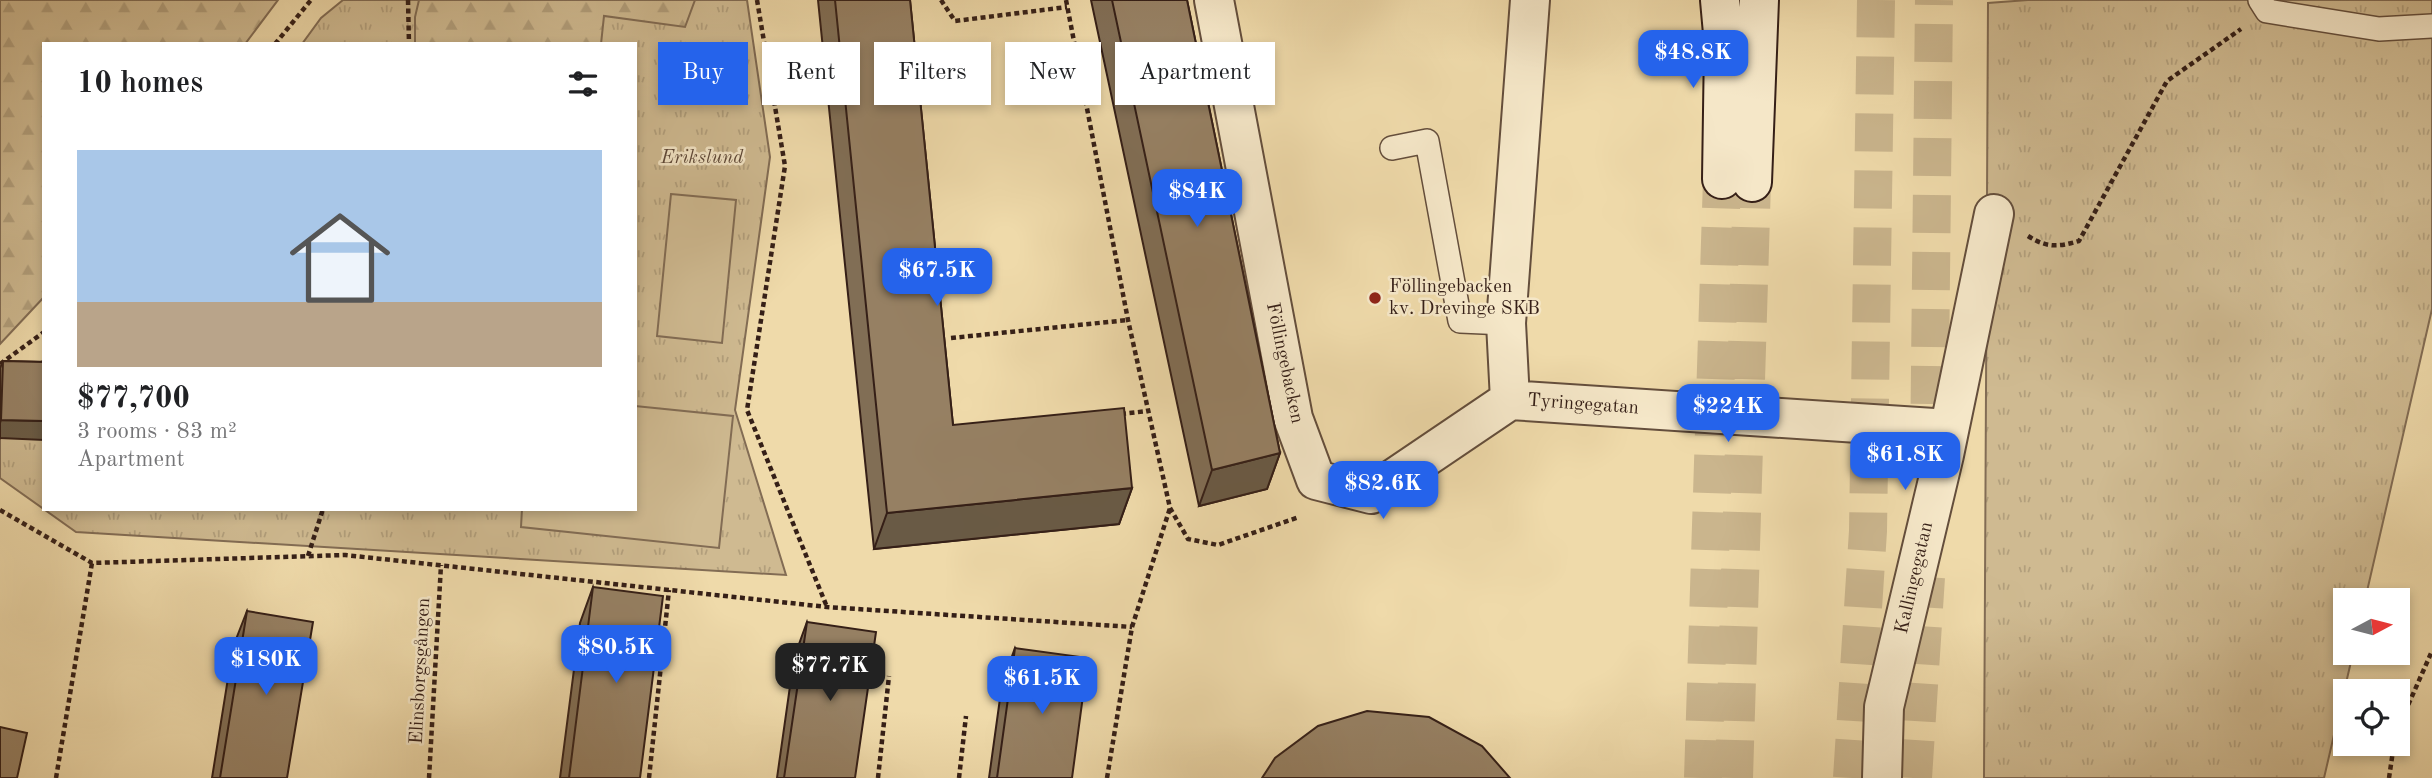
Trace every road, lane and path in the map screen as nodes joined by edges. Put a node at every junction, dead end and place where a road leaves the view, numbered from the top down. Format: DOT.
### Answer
graph roads {
  1 [pos="311,0"];
  2 [pos="408,0"];
  3 [pos="757,0"];
  4 [pos="941,0"];
  5 [pos="1066,0"];
  6 [pos="1214,0"];
  7 [pos="1530,0"];
  8 [pos="1720,0"];
  9 [pos="1759,0"];
  10 [pos="2264,5"];
  11 [pos="1067,7"];
  12 [pos="2432,26"];
  13 [pos="277,42"];
  14 [pos="409,42"];
  15 [pos="1392,148"];
  16 [pos="1994,214"];
  17 [pos="2044,246"];
  18 [pos="1128,320"];
  19 [pos="1506,323"];
  20 [pos="42,333"];
  21 [pos="951,338"];
  22 [pos="0,364"];
  23 [pos="1510,400"];
  24 [pos="1149,411"];
  25 [pos="1107,415"];
  26 [pos="1950,429"];
  27 [pos="1170,508"];
  28 [pos="0,510"];
  29 [pos="322,511"];
  30 [pos="1306,515"];
  31 [pos="308,556"];
  32 [pos="92,563"];
  33 [pos="441,565"];
  34 [pos="669,590"];
  35 [pos="827,607"];
  36 [pos="1132,627"];
  37 [pos="2432,651"];
  38 [pos="889,676"];
  39 [pos="2410,701"];
  40 [pos="966,716"];
  41 [pos="2392,756"];
  42 [pos="56,778"];
  43 [pos="429,778"];
  44 [pos="649,778"];
  45 [pos="878,778"];
  46 [pos="959,778"];
  47 [pos="1107,778"];
  48 [pos="1882,778"];
  49 [pos="2389,778"];
  1 -- 13 [label="path"];
  2 -- 14 [label="path"];
  3 -- 35 [label="path"];
  4 -- 11 [label="path"];
  5 -- 11 [label="path"];
  6 -- 23 [label="street, Föllingebacken"];
  7 -- 19 [label="street"];
  8 -- 9 [label="street"];
  10 -- 12 [label="lane"];
  10 -- 17 [label="path"];
  11 -- 18 [label="path"];
  15 -- 19 [label="lane"];
  16 -- 26 [label="street, Kallingegatan"];
  18 -- 21 [label="path"];
  18 -- 24 [label="path"];
  19 -- 23 [label="street"];
  20 -- 22 [label="path"];
  23 -- 26 [label="street, Tyringegatan"];
  24 -- 25 [label="path"];
  24 -- 27 [label="path"];
  26 -- 48 [label="street, Kallingegatan"];
  27 -- 30 [label="path"];
  27 -- 36 [label="path"];
  28 -- 32 [label="path"];
  29 -- 31 [label="path"];
  31 -- 32 [label="path"];
  31 -- 33 [label="path"];
  32 -- 42 [label="path"];
  33 -- 34 [label="path"];
  33 -- 43 [label="path, Elinsborgsgången"];
  34 -- 35 [label="path"];
  34 -- 44 [label="path"];
  35 -- 36 [label="path"];
  36 -- 47 [label="path"];
  37 -- 39 [label="path"];
  38 -- 45 [label="path"];
  40 -- 46 [label="path"];
  41 -- 49 [label="path"];
}
